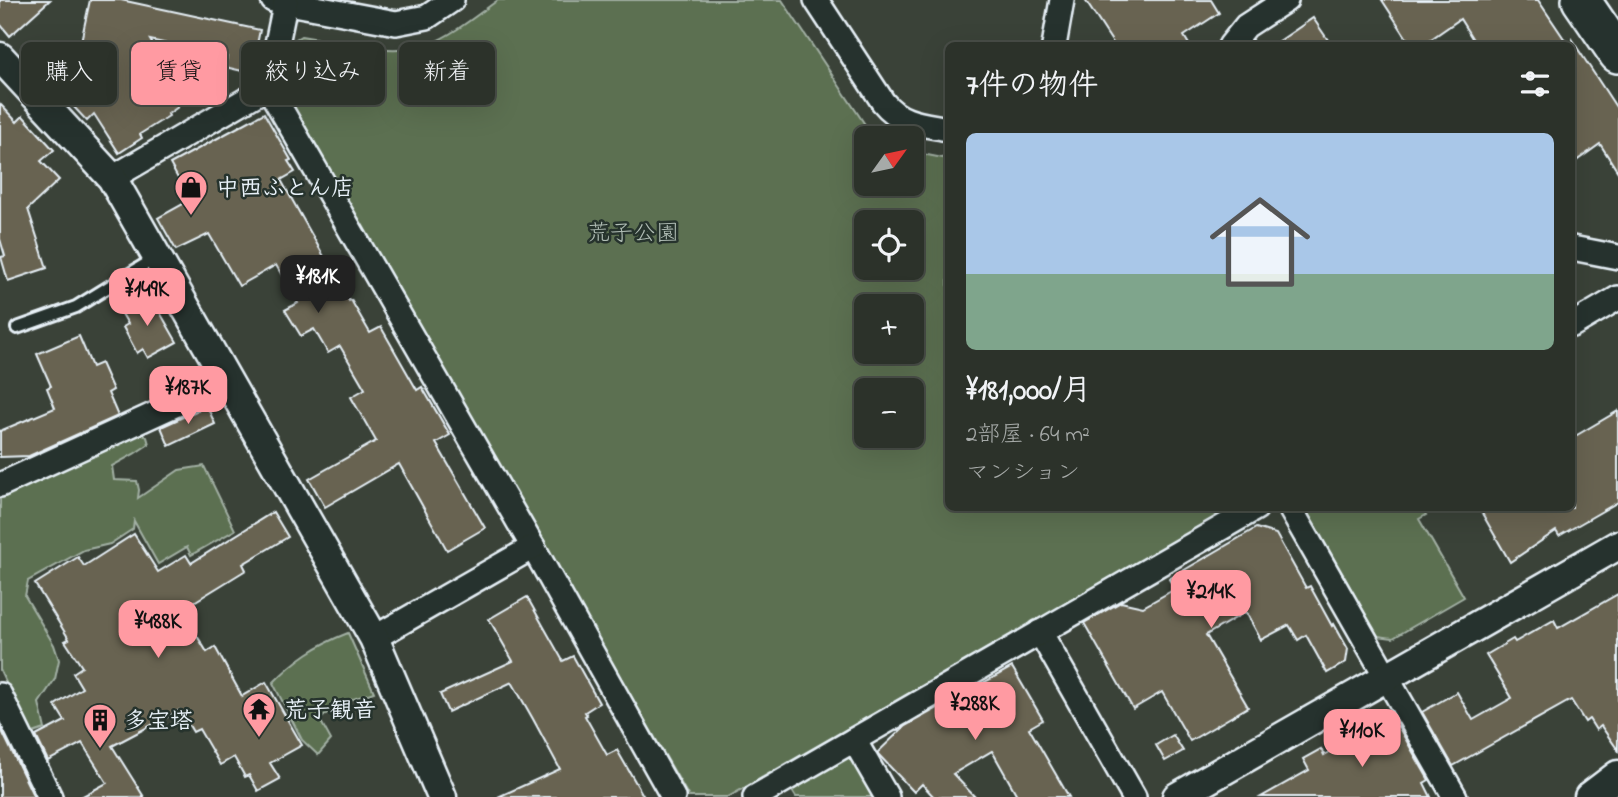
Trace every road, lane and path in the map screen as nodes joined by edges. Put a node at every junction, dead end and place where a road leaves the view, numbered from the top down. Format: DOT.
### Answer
graph roads {
  1 [pos="452,0"];
  2 [pos="816,0"];
  3 [pos="1062,0"];
  4 [pos="1286,0"];
  5 [pos="1581,0"];
  6 [pos="282,1"];
  7 [pos="275,42"];
  8 [pos="1055,42"];
  9 [pos="1233,42"];
  10 [pos="1618,54"];
  11 [pos="0,57"];
  12 [pos="241,103"];
  13 [pos="278,105"];
  14 [pos="945,128"];
  15 [pos="112,178"];
  16 [pos="1575,249"];
  17 [pos="157,257"];
  18 [pos="1618,257"];
  19 [pos="1618,298"];
  20 [pos="1575,323"];
  21 [pos="17,328"];
  22 [pos="227,381"];
  23 [pos="0,485"];
  24 [pos="1251,511"];
  25 [pos="1292,511"];
  26 [pos="1618,545"];
  27 [pos="533,547"];
  28 [pos="1040,632"];
  29 [pos="373,638"];
  30 [pos="1387,677"];
  31 [pos="0,695"];
  32 [pos="854,740"];
  33 [pos="1618,775"];
  34 [pos="50,797"];
  35 [pos="442,797"];
  36 [pos="673,797"];
  37 [pos="755,797"];
  38 [pos="887,797"];
  39 [pos="1134,797"];
  40 [pos="1177,797"];
  41 [pos="1455,797"];
  42 [pos="1589,797"];
  1 -- 6 [label="street"];
  2 -- 14 [label="street"];
  3 -- 8 [label="street"];
  4 -- 9 [label="street"];
  5 -- 10 [label="main road"];
  6 -- 7 [label="street"];
  11 -- 15 [label="street"];
  12 -- 15 [label="street"];
  13 -- 27 [label="street"];
  15 -- 17 [label="street"];
  16 -- 18 [label="street"];
  17 -- 21 [label="lane"];
  17 -- 22 [label="street"];
  19 -- 20 [label="street"];
  22 -- 23 [label="street"];
  22 -- 29 [label="street"];
  24 -- 28 [label="street"];
  25 -- 30 [label="street"];
  26 -- 30 [label="street"];
  27 -- 29 [label="street"];
  27 -- 36 [label="street"];
  28 -- 32 [label="street"];
  28 -- 39 [label="street"];
  29 -- 35 [label="street"];
  30 -- 40 [label="street"];
  30 -- 41 [label="street"];
  31 -- 34 [label="street"];
  32 -- 37 [label="street"];
  32 -- 38 [label="street"];
  33 -- 42 [label="street"];
}
